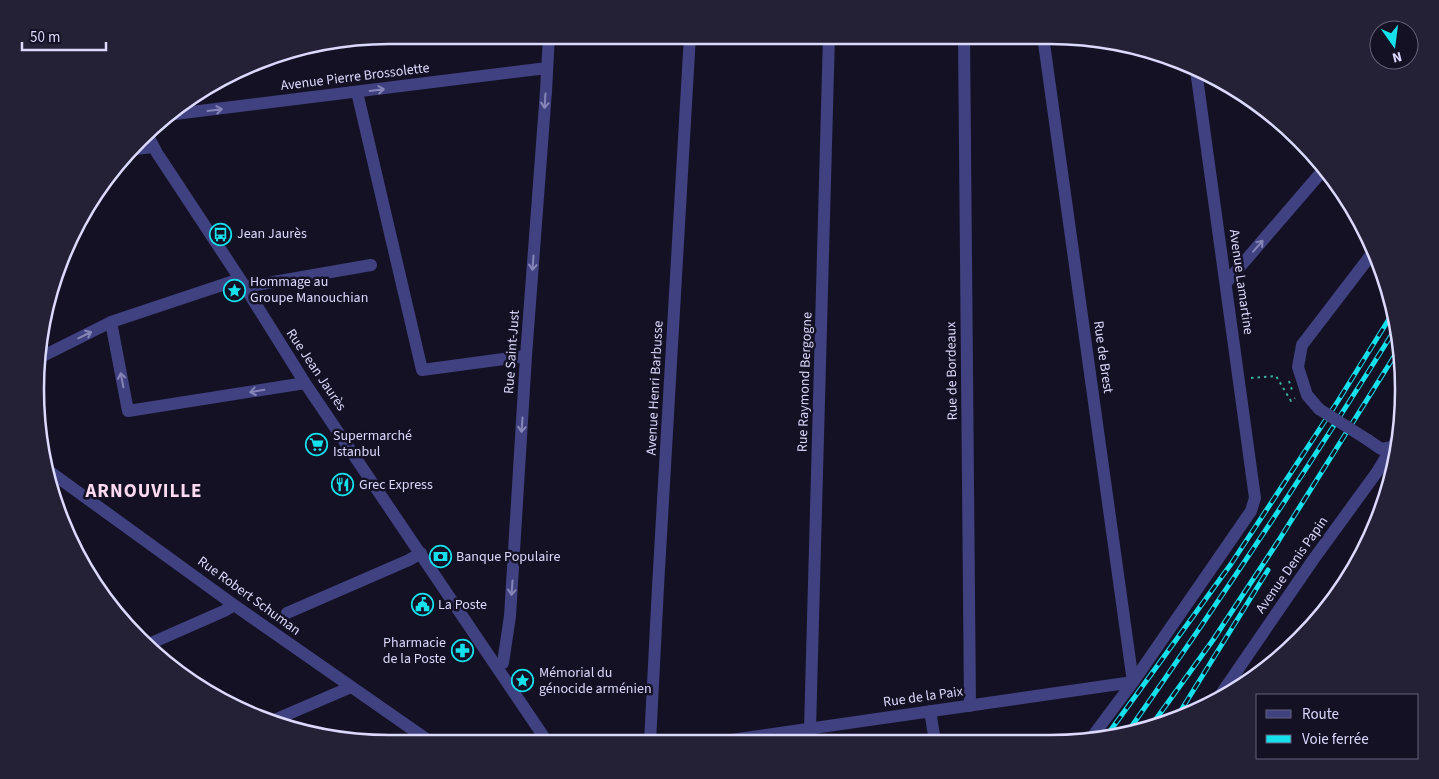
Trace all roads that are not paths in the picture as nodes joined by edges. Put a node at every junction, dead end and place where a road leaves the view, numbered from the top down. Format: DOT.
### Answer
graph roads {
  1 [pos="548,44"];
  2 [pos="689,44"];
  3 [pos="829,44"];
  4 [pos="964,44"];
  5 [pos="1044,44"];
  6 [pos="547,68"];
  7 [pos="1197,77"];
  8 [pos="357,92"];
  9 [pos="181,113"];
  10 [pos="150,142"];
  11 [pos="1320,174"];
  12 [pos="1369,257"];
  13 [pos="372,265"];
  14 [pos="242,283"];
  15 [pos="1226,283"];
  16 [pos="111,322"];
  17 [pos="46,355"];
  18 [pos="526,356"];
  19 [pos="305,383"];
  20 [pos="1390,448"];
  21 [pos="1389,455"];
  22 [pos="56,479"];
  23 [pos="421,554"];
  24 [pos="234,604"];
  25 [pos="287,613"];
  26 [pos="154,642"];
  27 [pos="497,666"];
  28 [pos="1133,682"];
  29 [pos="1226,686"];
  30 [pos="351,687"];
  31 [pos="970,706"];
  32 [pos="930,711"];
  33 [pos="280,718"];
  34 [pos="810,729"];
  35 [pos="1096,732"];
  36 [pos="420,735"];
  37 [pos="543,735"];
  38 [pos="650,735"];
  39 [pos="767,735"];
  40 [pos="934,735"];
  1 -- 6 [label="street, Rue Saint-Just"];
  2 -- 38 [label="street, Avenue Henri Barbusse"];
  3 -- 34 [label="street, Rue Raymond Bergogne"];
  4 -- 31 [label="street, Rue de Bordeaux"];
  5 -- 28 [label="street, Rue de Brest"];
  8 -- 6 [label="street, Avenue Pierre Brossolette, one-way"];
  6 -- 18 [label="street, Rue Saint-Just, one-way"];
  7 -- 15 [label="street, Avenue Lamartine"];
  9 -- 8 [label="street, Avenue Pierre Brossolette, one-way"];
  8 -- 18 [label="street"];
  10 -- 14 [label="street, Rue Jean Jaurès"];
  15 -- 11 [label="street, one-way"];
  12 -- 20 [label="street, bridge"];
  13 -- 14 [label="street"];
  14 -- 16 [label="street"];
  14 -- 19 [label="street, Rue Jean Jaurès"];
  15 -- 28 [label="street, Avenue Lamartine"];
  17 -- 16 [label="street, one-way"];
  19 -- 16 [label="street, one-way"];
  18 -- 27 [label="street, Rue Saint-Just, one-way"];
  19 -- 23 [label="street, Rue Jean Jaurès"];
  21 -- 29 [label="street, Avenue Denis Papin"];
  22 -- 24 [label="street, Rue Robert Schuman"];
  23 -- 25 [label="street"];
  23 -- 27 [label="street, Rue Jean Jaurès"];
  24 -- 26 [label="street"];
  24 -- 30 [label="street, Rue Robert Schuman"];
  27 -- 37 [label="street, Rue Jean Jaurès"];
  28 -- 31 [label="street, Rue de la Paix"];
  28 -- 35 [label="street"];
  30 -- 33 [label="street"];
  30 -- 36 [label="street, Rue Robert Schuman"];
  31 -- 32 [label="street, Rue de la Paix"];
  32 -- 34 [label="street, Rue de la Paix"];
  32 -- 40 [label="street"];
  34 -- 39 [label="street, Rue de la Paix"];
}
